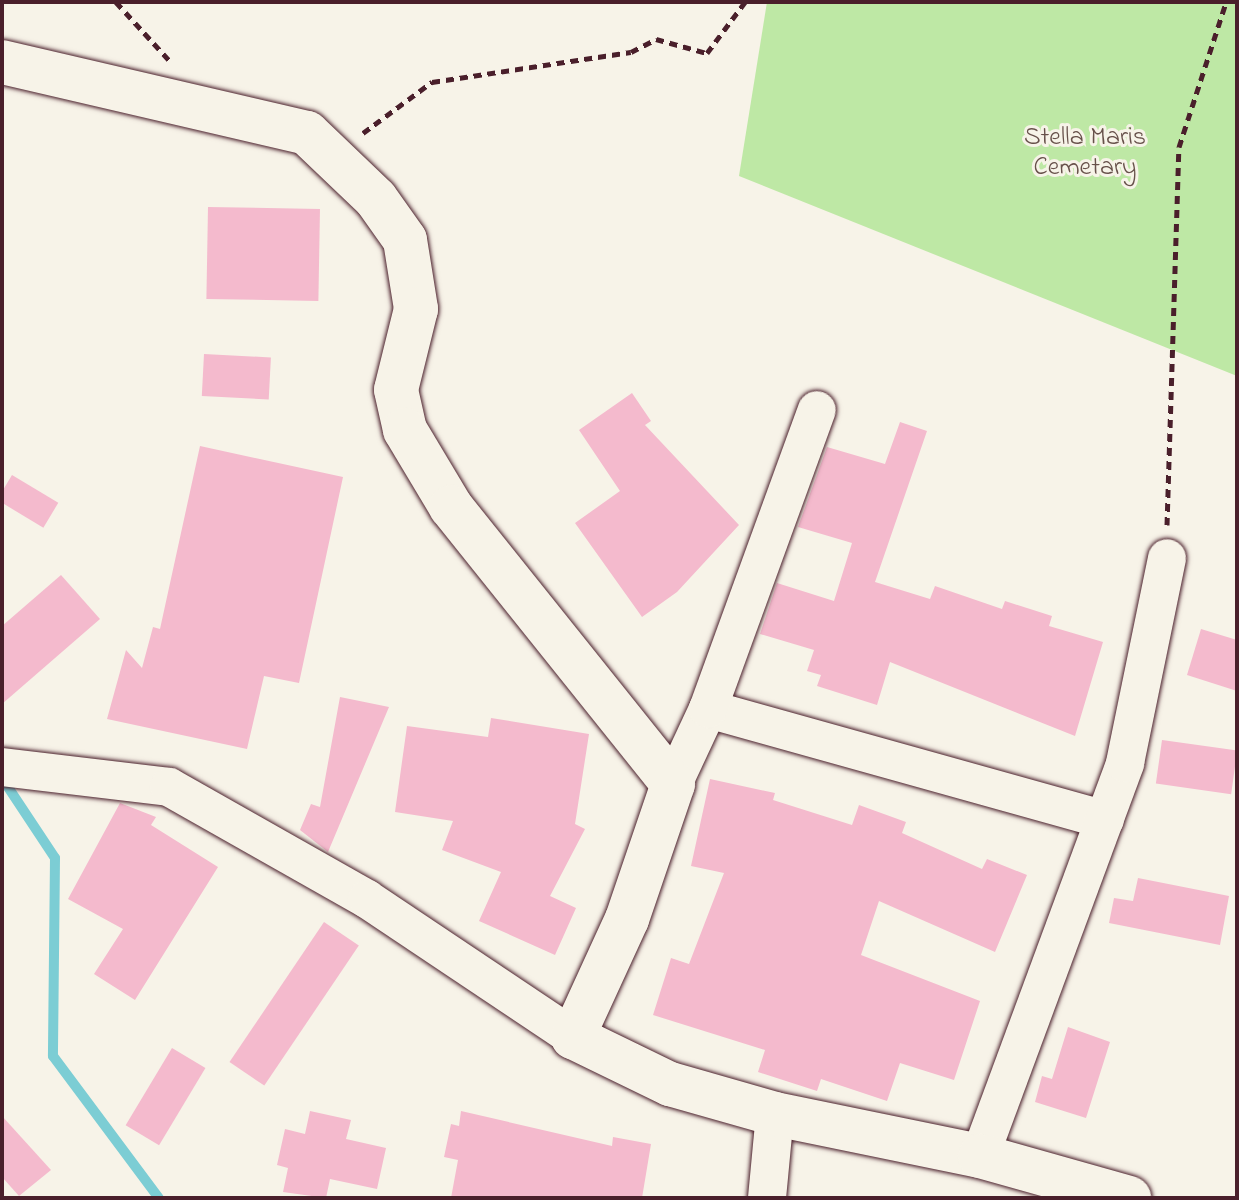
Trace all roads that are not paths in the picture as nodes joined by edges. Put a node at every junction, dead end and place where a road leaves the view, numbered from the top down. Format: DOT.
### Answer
graph roads {
  1 [pos="2,62"];
  2 [pos="817,410"];
  3 [pos="1167,558"];
  4 [pos="708,709"];
  5 [pos="10,767"];
  6 [pos="673,784"];
  7 [pos="1105,820"];
  8 [pos="573,1037"];
  9 [pos="775,1114"];
  10 [pos="980,1156"];
  11 [pos="767,1198"];
  12 [pos="1129,1198"];
  1 -- 6 [label="street"];
  2 -- 4 [label="street"];
  3 -- 7 [label="street"];
  4 -- 6 [label="street"];
  4 -- 7 [label="street"];
  5 -- 8 [label="street"];
  6 -- 8 [label="street"];
  7 -- 10 [label="street"];
  8 -- 9 [label="street"];
  9 -- 10 [label="street"];
  9 -- 11 [label="street"];
  10 -- 12 [label="street"];
}
